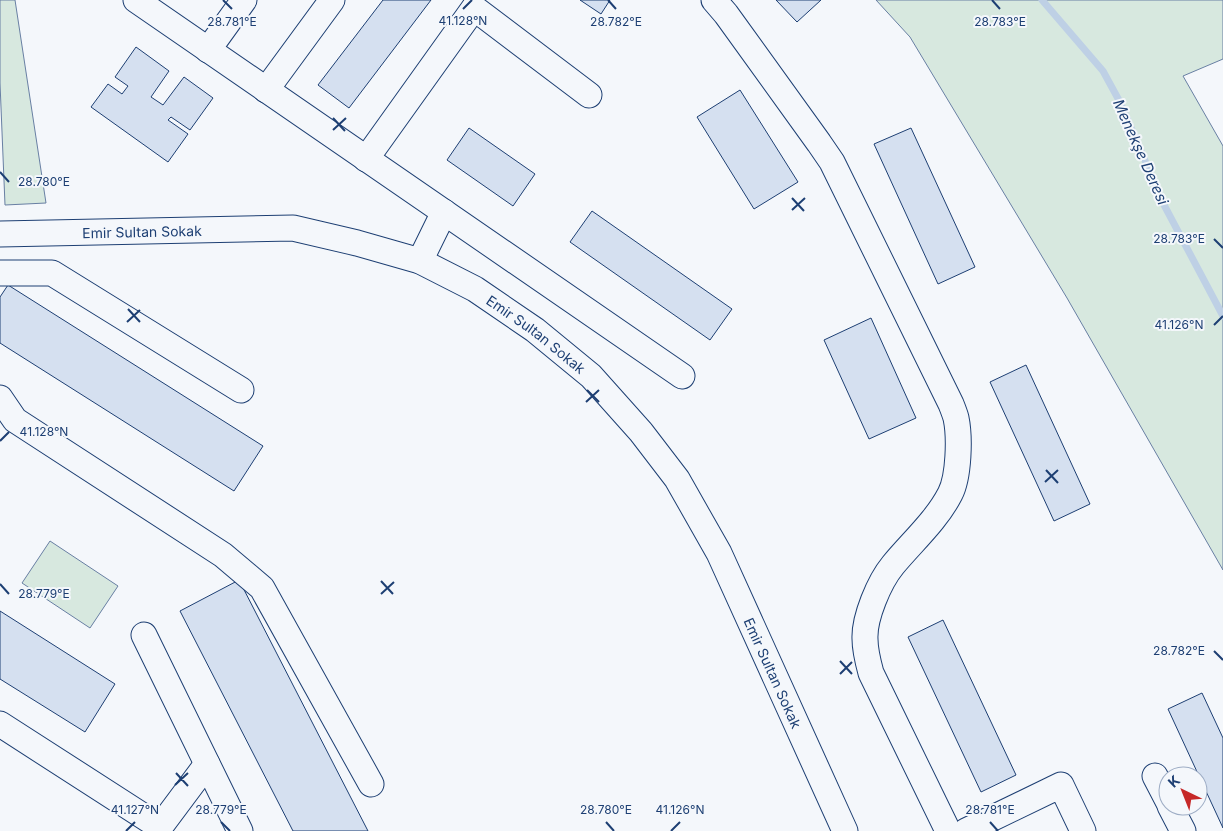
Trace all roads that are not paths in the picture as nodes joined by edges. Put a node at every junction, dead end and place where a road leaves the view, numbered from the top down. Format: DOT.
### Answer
graph roads {
  1 [pos="136,0"];
  2 [pos="244,0"];
  3 [pos="332,0"];
  4 [pos="714,0"];
  5 [pos="208,50"];
  6 [pos="266,90"];
  7 [pos="589,95"];
  8 [pos="366,159"];
  9 [pos="444,212"];
  10 [pos="0,234"];
  11 [pos="420,261"];
  12 [pos="0,273"];
  13 [pos="682,376"];
  14 [pos="241,390"];
  15 [pos="0,398"];
  16 [pos="144,635"];
  17 [pos="0,724"];
  18 [pos="207,764"];
  19 [pos="1155,776"];
  20 [pos="1158,782"];
  21 [pos="370,784"];
  22 [pos="1175,816"];
  23 [pos="158,829"];
  24 [pos="240,831"];
  25 [pos="845,831"];
  26 [pos="948,831"];
  27 [pos="966,831"];
  28 [pos="1083,831"];
  29 [pos="1183,831"];
  1 -- 5 [label="street"];
  2 -- 5 [label="street"];
  3 -- 6 [label="street"];
  4 -- 26 [label="street"];
  5 -- 6 [label="street"];
  6 -- 8 [label="street"];
  7 -- 8 [label="street"];
  8 -- 9 [label="street"];
  9 -- 11 [label="street"];
  9 -- 13 [label="street"];
  10 -- 11 [label="street, Emir Sultan Sokak"];
  11 -- 25 [label="street, Emir Sultan Sokak"];
  12 -- 14 [label="street"];
  15 -- 21 [label="street"];
  16 -- 18 [label="street"];
  17 -- 23 [label="street"];
  18 -- 23 [label="street"];
  18 -- 24 [label="street"];
  19 -- 20 [label="street"];
  22 -- 29 [label="street"];
  27 -- 28 [label="street"];
}
